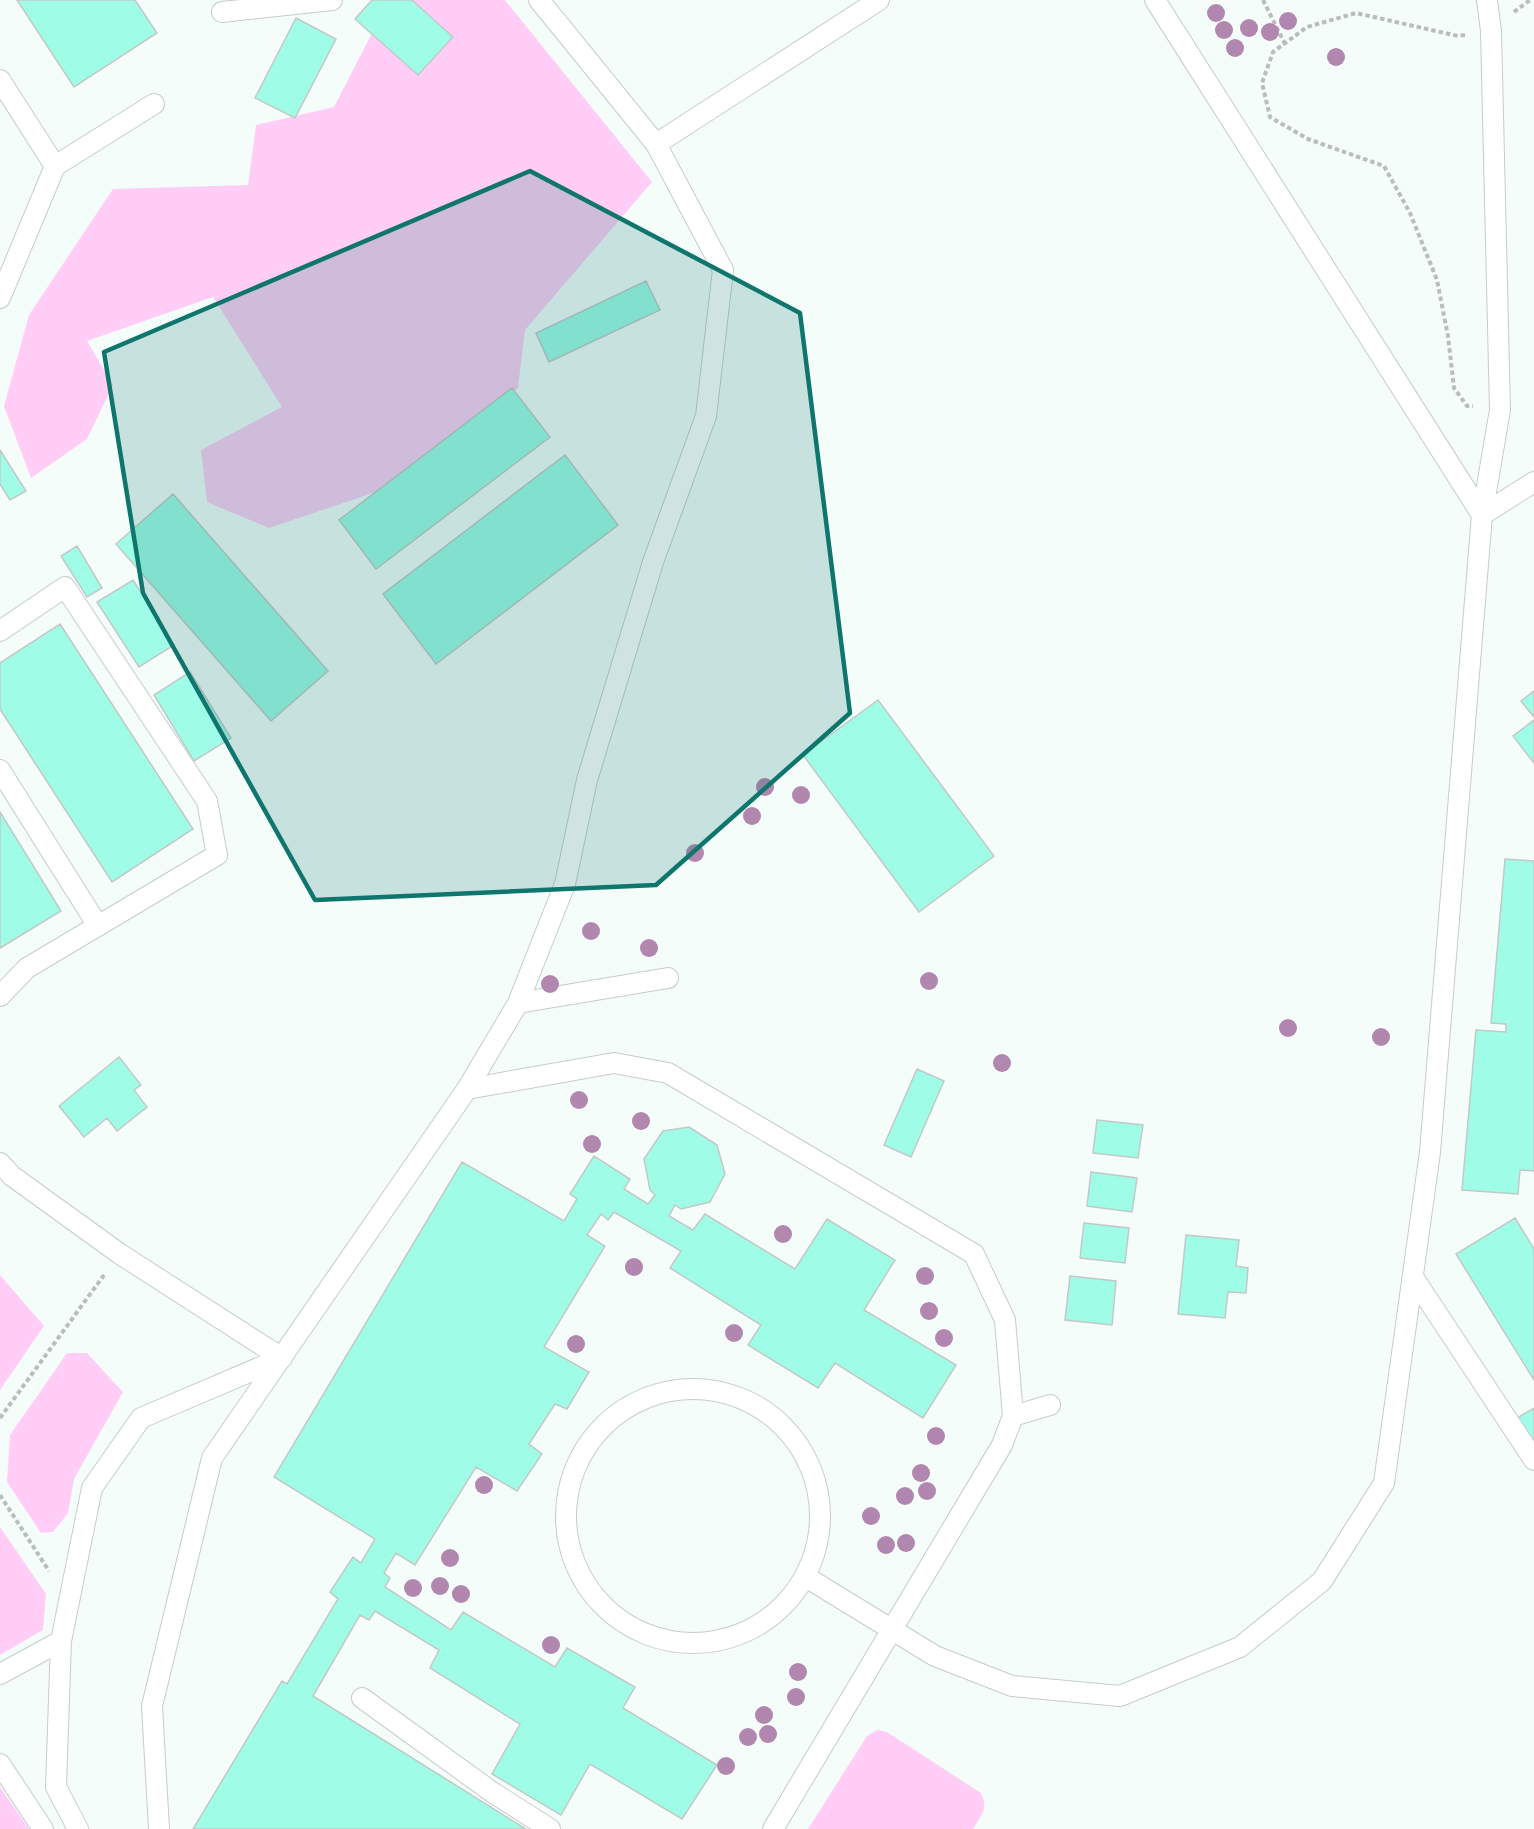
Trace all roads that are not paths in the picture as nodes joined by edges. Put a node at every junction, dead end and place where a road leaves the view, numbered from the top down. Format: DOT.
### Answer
graph roads {
  1 [pos="332,0"];
  2 [pos="539,0"];
  3 [pos="879,0"];
  4 [pos="1155,0"];
  5 [pos="1486,0"];
  6 [pos="222,12"];
  7 [pos="0,80"];
  8 [pos="154,104"];
  9 [pos="656,144"];
  10 [pos="56,166"];
  11 [pos="0,298"];
  12 [pos="1534,482"];
  13 [pos="1482,515"];
  14 [pos="0,630"];
  15 [pos="0,770"];
  16 [pos="98,926"];
  17 [pos="668,978"];
  18 [pos="0,996"];
  19 [pos="518,1003"];
  20 [pos="467,1089"];
  21 [pos="4,1174"];
  22 [pos="1413,1277"];
  23 [pos="282,1358"];
  24 [pos="1050,1405"];
  25 [pos="1013,1416"];
  26 [pos="1534,1460"];
  27 [pos="806,1577"];
  28 [pos="891,1630"];
  29 [pos="61,1641"];
  30 [pos="0,1674"];
  31 [pos="362,1698"];
  32 [pos="0,1764"];
  33 [pos="43,1829"];
  34 [pos="78,1829"];
  35 [pos="159,1829"];
  36 [pos="550,1829"];
  37 [pos="773,1829"];
  1 -- 6 [label="lane"];
  2 -- 9 [label="lane"];
  3 -- 9 [label="lane"];
  4 -- 13 [label="lane"];
  5 -- 13 [label="lane"];
  7 -- 10 [label="lane"];
  8 -- 10 [label="lane"];
  9 -- 19 [label="lane"];
  10 -- 11 [label="lane"];
  12 -- 13 [label="lane"];
  13 -- 22 [label="lane"];
  14 -- 16 [label="lane"];
  15 -- 16 [label="lane"];
  16 -- 18 [label="lane"];
  17 -- 19 [label="lane"];
  19 -- 20 [label="lane"];
  20 -- 23 [label="lane"];
  20 -- 25 [label="lane"];
  21 -- 23 [label="lane"];
  22 -- 26 [label="lane"];
  22 -- 28 [label="lane"];
  23 -- 29 [label="lane"];
  23 -- 35 [label="lane"];
  24 -- 25 [label="lane"];
  25 -- 28 [label="lane"];
  27 -- 27 [label="lane"];
  27 -- 28 [label="lane"];
  28 -- 37 [label="lane"];
  29 -- 30 [label="lane"];
  29 -- 34 [label="lane"];
  31 -- 36 [label="lane"];
  32 -- 33 [label="lane"];
}
